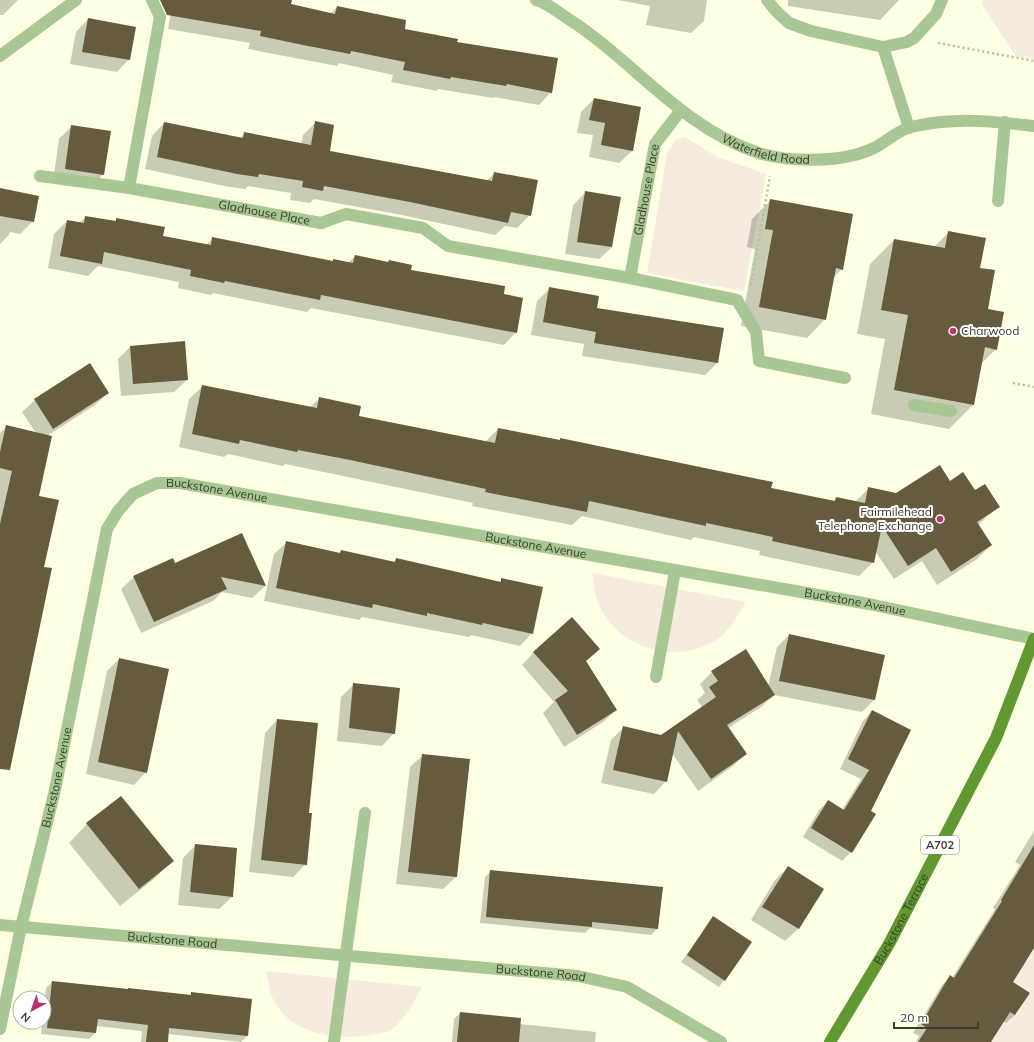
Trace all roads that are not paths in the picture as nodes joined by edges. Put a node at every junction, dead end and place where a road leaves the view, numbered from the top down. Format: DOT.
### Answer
graph roads {
  1 [pos="76,0"];
  2 [pos="152,0"];
  3 [pos="536,0"];
  4 [pos="539,0"];
  5 [pos="767,0"];
  6 [pos="942,0"];
  7 [pos="883,47"];
  8 [pos="0,56"];
  9 [pos="681,110"];
  10 [pos="1005,122"];
  11 [pos="1034,126"];
  12 [pos="909,128"];
  13 [pos="40,176"];
  14 [pos="129,188"];
  15 [pos="998,201"];
  16 [pos="630,278"];
  17 [pos="845,378"];
  18 [pos="914,405"];
  19 [pos="951,411"];
  20 [pos="675,571"];
  21 [pos="1034,639"];
  22 [pos="656,677"];
  23 [pos="365,813"];
  24 [pos="0,924"];
  25 [pos="21,927"];
  26 [pos="346,954"];
  27 [pos="0,1029"];
  28 [pos="334,1042"];
  29 [pos="721,1042"];
  30 [pos="830,1042"];
  1 -- 8 [label="street"];
  2 -- 14 [label="street"];
  3 -- 4 [label="street, Waterfield Road"];
  4 -- 9 [label="street, Waterfield Road"];
  5 -- 7 [label="street"];
  6 -- 7 [label="street"];
  7 -- 12 [label="street"];
  9 -- 12 [label="street, Waterfield Road"];
  9 -- 16 [label="street, Gladhouse Place"];
  10 -- 11 [label="street, Waterfield Road"];
  10 -- 12 [label="street, Waterfield Road"];
  10 -- 15 [label="street"];
  13 -- 14 [label="street, Gladhouse Place"];
  14 -- 16 [label="street, Gladhouse Place"];
  16 -- 17 [label="street, Gladhouse Place"];
  18 -- 19 [label="street"];
  20 -- 21 [label="street, Buckstone Avenue"];
  20 -- 22 [label="street"];
  20 -- 25 [label="street, Buckstone Avenue"];
  21 -- 30 [label="main road, Buckstone Terrace / A702"];
  23 -- 26 [label="street"];
  24 -- 25 [label="street, Buckstone Road"];
  25 -- 26 [label="street, Buckstone Road"];
  25 -- 27 [label="street, Buckstone Avenue"];
  26 -- 28 [label="street"];
  26 -- 29 [label="street, Buckstone Road"];
}
